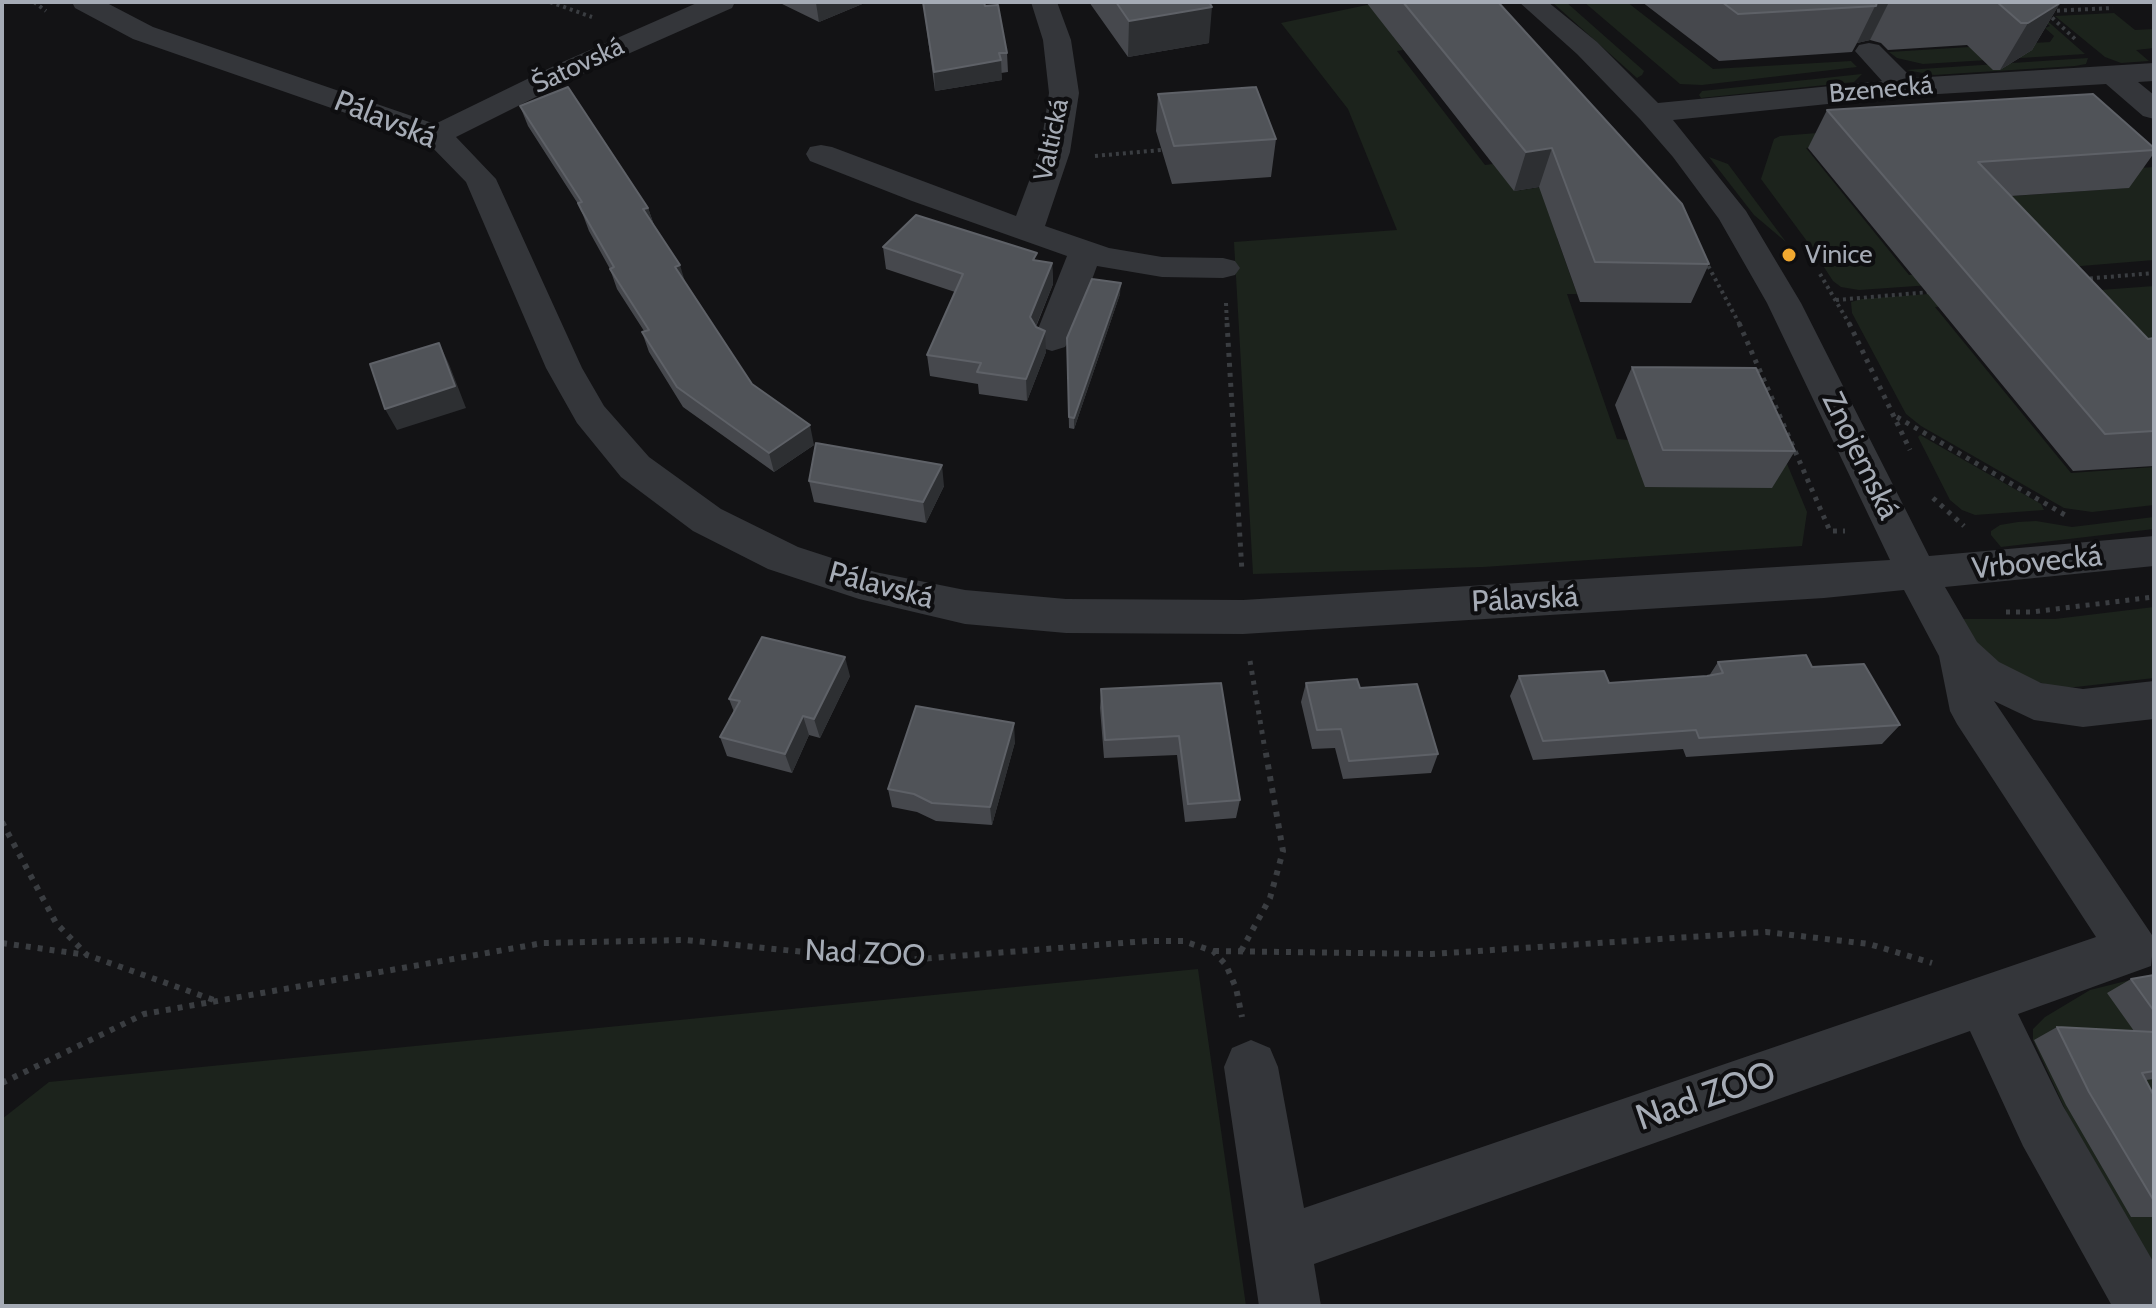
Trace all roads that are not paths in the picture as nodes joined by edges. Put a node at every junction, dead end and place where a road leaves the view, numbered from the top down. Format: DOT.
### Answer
graph roads {
  1 [pos="85,2"];
  2 [pos="722,2"];
  3 [pos="1044,2"];
  4 [pos="1532,2"];
  5 [pos="1869,51"];
  6 [pos="2154,72"];
  7 [pos="2112,74"];
  8 [pos="1905,87"];
  9 [pos="2154,110"];
  10 [pos="1651,113"];
  11 [pos="437,135"];
  12 [pos="821,154"];
  13 [pos="1027,231"];
  14 [pos="1086,251"];
  15 [pos="1223,268"];
  16 [pos="1052,339"];
  17 [pos="2154,551"];
  18 [pos="1928,595"];
  19 [pos="1961,654"];
  20 [pos="2154,700"];
  21 [pos="2133,949"];
  22 [pos="2000,995"];
  23 [pos="1251,1067"];
  24 [pos="1281,1246"];
  25 [pos="1290,1306"];
  26 [pos="2145,1306"];
  1 -- 11 [label="street, Pálavská"];
  2 -- 11 [label="street, Šatovská"];
  3 -- 13 [label="street, Valtická"];
  4 -- 10 [label="street, Znojemská"];
  5 -- 8 [label="street"];
  6 -- 7 [label="street, Bzenecká"];
  7 -- 8 [label="street, Bzenecká"];
  7 -- 9 [label="street"];
  8 -- 10 [label="street, Bzenecká"];
  10 -- 18 [label="street, Znojemská"];
  11 -- 18 [label="street, Pálavská"];
  12 -- 13 [label="street"];
  13 -- 14 [label="street"];
  14 -- 15 [label="street"];
  14 -- 16 [label="street"];
  17 -- 18 [label="street, Vrbovecká"];
  18 -- 19 [label="street, Znojemská"];
  19 -- 20 [label="street"];
  19 -- 21 [label="street, Znojemská"];
  21 -- 22 [label="street, Nad ZOO"];
  22 -- 24 [label="street, Nad ZOO"];
  22 -- 26 [label="street"];
  23 -- 24 [label="street"];
  24 -- 25 [label="street"];
}
